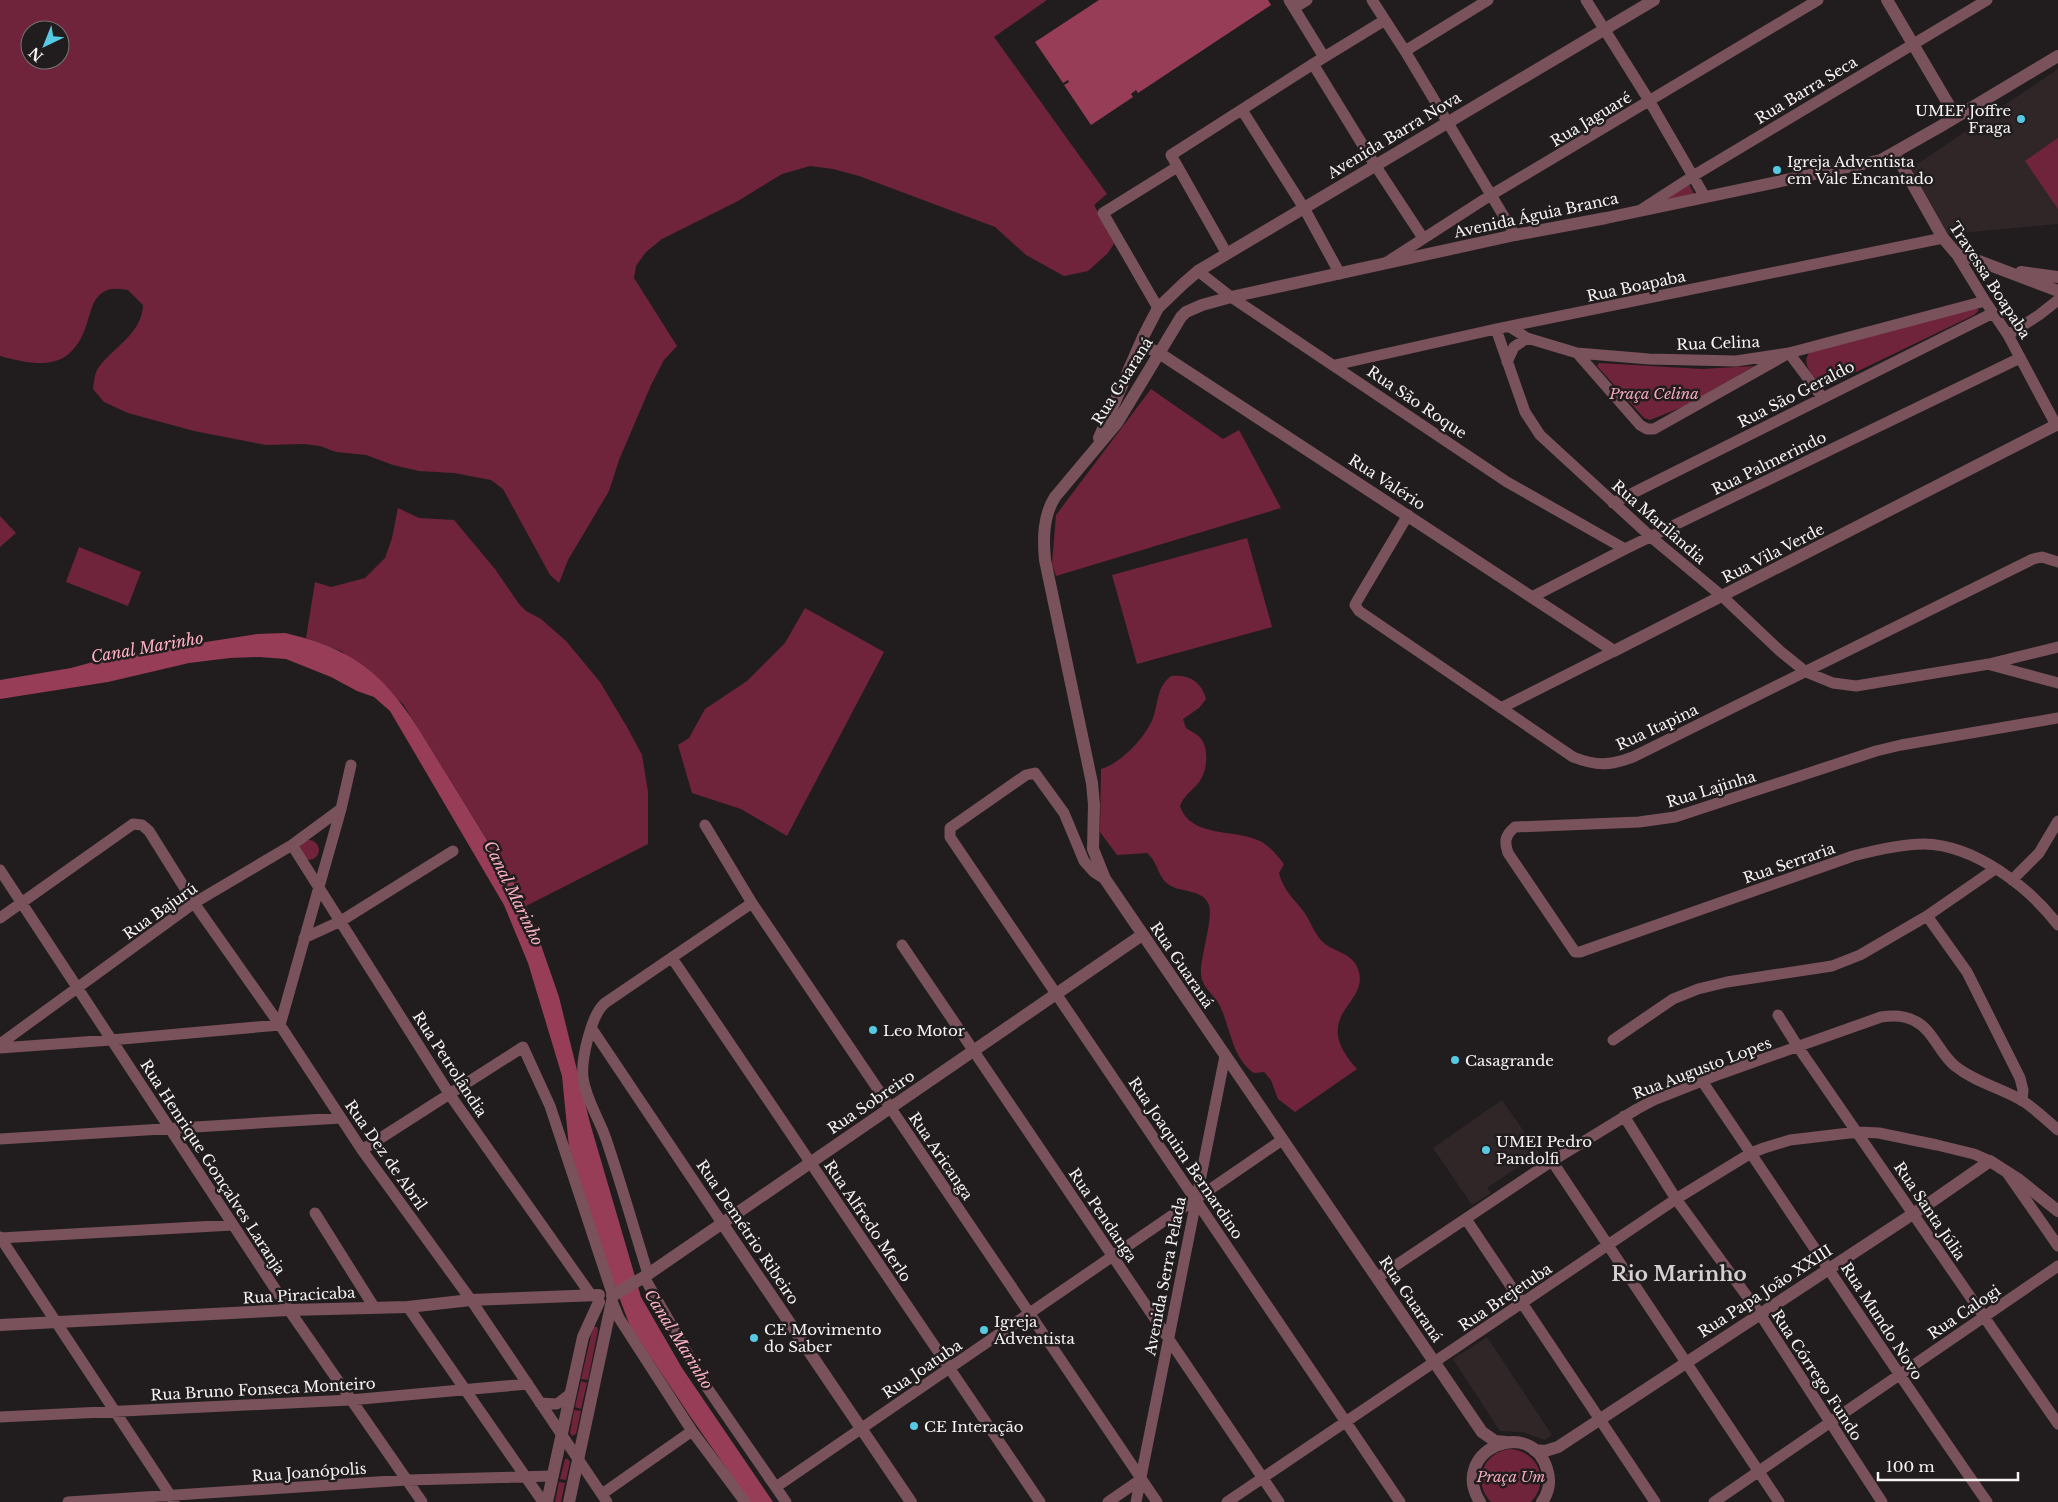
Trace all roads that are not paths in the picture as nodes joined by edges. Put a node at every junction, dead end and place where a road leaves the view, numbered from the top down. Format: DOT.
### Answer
graph roads {
  1 [pos="1307,0"];
  2 [pos="1372,0"];
  3 [pos="1488,0"];
  4 [pos="1586,0"];
  5 [pos="1654,0"];
  6 [pos="1818,0"];
  7 [pos="1887,0"];
  8 [pos="1987,0"];
  9 [pos="1291,4"];
  10 [pos="1385,20"];
  11 [pos="1604,29"];
  12 [pos="1912,44"];
  13 [pos="1405,51"];
  14 [pos="2058,56"];
  15 [pos="1324,57"];
  16 [pos="1313,64"];
  17 [pos="1650,102"];
  18 [pos="1242,110"];
  19 [pos="1956,117"];
  20 [pos="1447,122"];
  21 [pos="1894,153"];
  22 [pos="1375,165"];
  23 [pos="1177,167"];
  24 [pos="1693,176"];
  25 [pos="1491,195"];
  26 [pos="1705,197"];
  27 [pos="1304,208"];
  28 [pos="1642,209"];
  29 [pos="1515,235"];
  30 [pos="1423,238"];
  31 [pos="1943,238"];
  32 [pos="1955,252"];
  33 [pos="1227,254"];
  34 [pos="1381,266"];
  35 [pos="2002,269"];
  36 [pos="1198,271"];
  37 [pos="1340,274"];
  38 [pos="2058,277"];
  39 [pos="1174,291"];
  40 [pos="2057,294"];
  41 [pos="1231,297"];
  42 [pos="1985,301"];
  43 [pos="1158,308"];
  44 [pos="2058,309"];
  45 [pos="1186,312"];
  46 [pos="1993,313"];
  47 [pos="2039,316"];
  48 [pos="1510,327"];
  49 [pos="1496,329"];
  50 [pos="2008,335"];
  51 [pos="1527,338"];
  52 [pos="1141,344"];
  53 [pos="1159,352"];
  54 [pos="1577,353"];
  55 [pos="1789,353"];
  56 [pos="2020,358"];
  57 [pos="1508,362"];
  58 [pos="1335,365"];
  59 [pos="1822,397"];
  60 [pos="2057,425"];
  61 [pos="1083,464"];
  62 [pos="1613,502"];
  63 [pos="1408,515"];
  64 [pos="1651,537"];
  65 [pos="1625,549"];
  66 [pos="2058,562"];
  67 [pos="1532,597"];
  68 [pos="1724,597"];
  69 [pos="2058,647"];
  70 [pos="1614,651"];
  71 [pos="1989,664"];
  72 [pos="1806,672"];
  73 [pos="2058,683"];
  74 [pos="1501,708"];
  75 [pos="2058,718"];
  76 [pos="351,765"];
  77 [pos="341,809"];
  78 [pos="2058,821"];
  79 [pos="705,825"];
  80 [pos="292,845"];
  81 [pos="453,851"];
  82 [pos="1996,869"];
  83 [pos="0,870"];
  84 [pos="1105,879"];
  85 [pos="2012,880"];
  86 [pos="319,886"];
  87 [pos="22,903"];
  88 [pos="194,903"];
  89 [pos="752,903"];
  90 [pos="1927,916"];
  91 [pos="0,918"];
  92 [pos="341,921"];
  93 [pos="2058,925"];
  94 [pos="1142,935"];
  95 [pos="304,938"];
  96 [pos="902,945"];
  97 [pos="1575,952"];
  98 [pos="672,958"];
  99 [pos="78,988"];
  100 [pos="1056,994"];
  101 [pos="1778,1015"];
  102 [pos="280,1024"];
  103 [pos="592,1030"];
  104 [pos="112,1040"];
  105 [pos="1613,1040"];
  106 [pos="0,1044"];
  107 [pos="0,1048"];
  108 [pos="1798,1048"];
  109 [pos="973,1051"];
  110 [pos="1225,1056"];
  111 [pos="1702,1081"];
  112 [pos="450,1095"];
  113 [pos="2022,1101"];
  114 [pos="891,1108"];
  115 [pos="1624,1116"];
  116 [pos="341,1118"];
  117 [pos="170,1128"];
  118 [pos="2058,1130"];
  119 [pos="1858,1132"];
  120 [pos="0,1138"];
  121 [pos="1282,1140"];
  122 [pos="362,1150"];
  123 [pos="1751,1153"];
  124 [pos="1552,1161"];
  125 [pos="1990,1161"];
  126 [pos="810,1163"];
  127 [pos="2006,1170"];
  128 [pos="1196,1199"];
  129 [pos="1676,1199"];
  130 [pos="2058,1211"];
  131 [pos="315,1213"];
  132 [pos="1914,1214"];
  133 [pos="1466,1218"];
  134 [pos="722,1223"];
  135 [pos="233,1225"];
  136 [pos="0,1237"];
  137 [pos="1608,1246"];
  138 [pos="2058,1246"];
  139 [pos="1112,1256"];
  140 [pos="2058,1266"];
  141 [pos="1830,1268"];
  142 [pos="644,1277"];
  143 [pos="1377,1278"];
  144 [pos="606,1297"];
  145 [pos="471,1300"];
  146 [pos="1522,1304"];
  147 [pos="374,1307"];
  148 [pos="408,1307"];
  149 [pos="289,1310"];
  150 [pos="1029,1313"];
  151 [pos="1760,1314"];
  152 [pos="1984,1317"];
  153 [pos="614,1319"];
  154 [pos="56,1322"];
  155 [pos="0,1325"];
  156 [pos="1168,1340"];
  157 [pos="1434,1362"];
  158 [pos="1686,1363"];
  159 [pos="950,1368"];
  160 [pos="1899,1376"];
  161 [pos="528,1384"];
  162 [pos="466,1390"];
  163 [pos="570,1394"];
  164 [pos="350,1400"];
  165 [pos="540,1403"];
  166 [pos="116,1412"];
  167 [pos="0,1417"];
  168 [pos="1600,1421"];
  169 [pos="1346,1422"];
  170 [pos="1829,1423"];
  171 [pos="2058,1424"];
  172 [pos="1479,1428"];
  173 [pos="861,1429"];
  174 [pos="692,1431"];
  175 [pos="561,1434"];
  176 [pos="1506,1442"];
  177 [pos="1558,1447"];
  178 [pos="1534,1450"];
  179 [pos="578,1459"];
  180 [pos="1478,1461"];
  181 [pos="1548,1470"];
  182 [pos="1758,1472"];
  183 [pos="525,1476"];
  184 [pos="552,1476"];
  185 [pos="1263,1478"];
  186 [pos="1141,1479"];
  187 [pos="407,1480"];
  188 [pos="776,1487"];
  189 [pos="1472,1496"];
  190 [pos="605,1498"];
  191 [pos="173,1499"];
  192 [pos="68,1502"];
  193 [pos="422,1502"];
  194 [pos="545,1502"];
  195 [pos="569,1502"];
  196 [pos="745,1502"];
  197 [pos="786,1502"];
  198 [pos="911,1502"];
  199 [pos="1040,1502"];
  200 [pos="1108,1502"];
  201 [pos="1136,1502"];
  202 [pos="1157,1502"];
  203 [pos="1227,1502"];
  204 [pos="1279,1502"];
  205 [pos="1400,1502"];
  206 [pos="1480,1502"];
  207 [pos="1542,1502"];
  208 [pos="1655,1502"];
  209 [pos="1714,1502"];
  210 [pos="1779,1502"];
  211 [pos="1882,1502"];
  212 [pos="1987,1502"];
  1 -- 9 [label="street"];
  2 -- 10 [label="street"];
  3 -- 13 [label="street"];
  4 -- 11 [label="street"];
  5 -- 11 [label="street, Avenida Barra Nova"];
  6 -- 17 [label="street, Rua Jaguaré"];
  7 -- 12 [label="street"];
  8 -- 12 [label="street, Rua Barra Seca"];
  9 -- 15 [label="street"];
  10 -- 13 [label="street"];
  10 -- 15 [label="street"];
  11 -- 17 [label="street"];
  11 -- 20 [label="street, Avenida Barra Nova"];
  12 -- 19 [label="street"];
  12 -- 24 [label="street, Rua Barra Seca"];
  13 -- 20 [label="street"];
  14 -- 19 [label="street, Avenida Águia Branca"];
  15 -- 16 [label="street"];
  16 -- 18 [label="street"];
  16 -- 22 [label="street"];
  17 -- 24 [label="street"];
  17 -- 25 [label="street, Rua Jaguaré"];
  18 -- 23 [label="street"];
  18 -- 27 [label="street"];
  19 -- 21 [label="street, Avenida Águia Branca"];
  20 -- 22 [label="street, Avenida Barra Nova"];
  20 -- 25 [label="street"];
  21 -- 26 [label="street, Avenida Águia Branca"];
  21 -- 31 [label="street, Travessa Boapaba"];
  22 -- 27 [label="street, Avenida Barra Nova"];
  22 -- 30 [label="street"];
  23 -- 33 [label="street"];
  23 -- 43 [label="street"];
  24 -- 26 [label="street"];
  24 -- 28 [label="street, Rua Barra Seca"];
  25 -- 29 [label="street"];
  25 -- 30 [label="street, Rua Jaguaré"];
  26 -- 28 [label="street, Avenida Águia Branca"];
  27 -- 33 [label="street, Avenida Barra Nova"];
  27 -- 37 [label="street"];
  28 -- 29 [label="street, Avenida Águia Branca"];
  29 -- 34 [label="street, Avenida Águia Branca"];
  30 -- 34 [label="street, Rua Jaguaré"];
  31 -- 32 [label="street, Travessa Boapaba"];
  31 -- 48 [label="street, Rua Boapaba"];
  32 -- 35 [label="street"];
  32 -- 42 [label="street, Travessa Boapaba"];
  33 -- 36 [label="street, Avenida Barra Nova"];
  34 -- 37 [label="street, Avenida Águia Branca"];
  35 -- 38 [label="street"];
  35 -- 40 [label="street"];
  36 -- 39 [label="street, Avenida Barra Nova"];
  36 -- 41 [label="street, Rua São Roque"];
  37 -- 41 [label="street, Avenida Águia Branca"];
  39 -- 43 [label="street, Avenida Barra Nova"];
  39 -- 45 [label="street"];
  40 -- 47 [label="street"];
  41 -- 45 [label="street, Avenida Águia Branca"];
  41 -- 58 [label="street, Rua São Roque"];
  42 -- 46 [label="street, Travessa Boapaba"];
  42 -- 55 [label="street, Rua Celina"];
  43 -- 52 [label="street, Rua Guaraná"];
  44 -- 47 [label="street"];
  45 -- 53 [label="street, Rua Guaraná"];
  46 -- 50 [label="street, Travessa Boapaba"];
  46 -- 59 [label="street, Rua São Geraldo"];
  47 -- 50 [label="street"];
  48 -- 49 [label="street, Rua Boapaba"];
  48 -- 51 [label="street, Rua Celina"];
  49 -- 57 [label="street, Rua Marilândia"];
  49 -- 58 [label="street, Rua Boapaba"];
  50 -- 56 [label="street, Travessa Boapaba"];
  51 -- 54 [label="street, Rua Celina"];
  51 -- 57 [label="street"];
  52 -- 53 [label="street, Rua Valério"];
  52 -- 61 [label="street, Rua Guaraná"];
  53 -- 61 [label="street, Rua Guaraná"];
  53 -- 63 [label="street, Rua Valério"];
  54 -- 55 [label="street, Rua Celina"];
  54 -- 55 [label="street"];
  55 -- 59 [label="street"];
  56 -- 60 [label="street, Travessa Boapaba"];
  56 -- 64 [label="street, Rua Palmerindo"];
  57 -- 62 [label="street, Rua Marilândia"];
  58 -- 65 [label="street, Rua São Roque"];
  59 -- 62 [label="street, Rua São Geraldo"];
  60 -- 68 [label="street, Rua Vila Verde"];
  61 -- 84 [label="street, Rua Guaraná"];
  62 -- 64 [label="street, Rua Marilândia"];
  63 -- 67 [label="street, Rua Valério"];
  63 -- 74 [label="street, Rua Itapina"];
  64 -- 65 [label="street, Rua Palmerindo"];
  64 -- 68 [label="street, Rua Marilândia"];
  65 -- 67 [label="street, Rua Palmerindo"];
  66 -- 72 [label="street, Rua Itapina"];
  67 -- 70 [label="street, Rua Valério"];
  68 -- 70 [label="street, Rua Vila Verde"];
  68 -- 72 [label="street, Rua Marilândia"];
  69 -- 71 [label="street, Rua Marilândia"];
  70 -- 74 [label="street, Rua Vila Verde"];
  71 -- 72 [label="street, Rua Marilândia"];
  71 -- 73 [label="street"];
  72 -- 74 [label="street, Rua Itapina"];
  75 -- 97 [label="street, Rua Lajinha"];
  76 -- 77 [label="street"];
  77 -- 80 [label="street, Rua Bajurú"];
  77 -- 86 [label="street"];
  78 -- 85 [label="street"];
  79 -- 89 [label="street, Rua Aricanga"];
  80 -- 86 [label="street, Rua Petrolândia"];
  80 -- 88 [label="street, Rua Bajurú"];
  81 -- 92 [label="street"];
  82 -- 85 [label="street, Rua Serraria"];
  82 -- 90 [label="street"];
  82 -- 97 [label="street, Rua Serraria"];
  83 -- 87 [label="street, Rua Henrique Gonçalves Laranja"];
  84 -- 94 [label="street, Rua Guaraná"];
  84 -- 100 [label="street, Rua Joaquim Bernardino"];
  85 -- 93 [label="street, Rua Serraria"];
  86 -- 92 [label="street, Rua Petrolândia"];
  86 -- 95 [label="street"];
  87 -- 88 [label="street, Rua Dez de Abril"];
  87 -- 91 [label="street"];
  87 -- 99 [label="street, Rua Henrique Gonçalves Laranja"];
  88 -- 99 [label="street, Rua Bajurú"];
  88 -- 102 [label="street, Rua Dez de Abril"];
  89 -- 98 [label="street"];
  89 -- 114 [label="street, Rua Aricanga"];
  90 -- 105 [label="street"];
  90 -- 113 [label="street"];
  92 -- 95 [label="street"];
  92 -- 112 [label="street, Rua Petrolândia"];
  94 -- 100 [label="street, Rua Sobreiro"];
  94 -- 110 [label="street, Rua Guaraná"];
  95 -- 102 [label="street"];
  96 -- 109 [label="street, Rua Pendanga"];
  98 -- 103 [label="street"];
  98 -- 126 [label="street, Rua Alfredo Merlo"];
  99 -- 104 [label="street, Rua Henrique Gonçalves Laranja"];
  99 -- 106 [label="street, Rua Bajurú"];
  100 -- 109 [label="street, Rua Sobreiro"];
  100 -- 128 [label="street, Rua Joaquim Bernardino"];
  101 -- 108 [label="street, Rua Santa Júlia"];
  102 -- 104 [label="street"];
  102 -- 116 [label="street, Rua Dez de Abril"];
  103 -- 134 [label="street, Rua Demétrio Ribeiro"];
  103 -- 142 [label="street"];
  104 -- 107 [label="street"];
  104 -- 117 [label="street, Rua Henrique Gonçalves Laranja"];
  108 -- 111 [label="street, Rua Augusto Lopes"];
  108 -- 113 [label="street, Rua Augusto Lopes"];
  108 -- 119 [label="street, Rua Santa Júlia"];
  109 -- 114 [label="street, Rua Sobreiro"];
  109 -- 139 [label="street, Rua Pendanga"];
  110 -- 121 [label="street, Rua Guaraná"];
  110 -- 128 [label="street, Avenida Serra Pelada"];
  111 -- 115 [label="street, Rua Augusto Lopes"];
  111 -- 123 [label="street, Rua Mundo Novo"];
  112 -- 122 [label="street"];
  112 -- 144 [label="street, Rua Petrolândia"];
  112 -- 144 [label="street"];
  113 -- 118 [label="street, Rua Augusto Lopes"];
  114 -- 126 [label="street, Rua Sobreiro"];
  114 -- 150 [label="street, Rua Aricanga"];
  115 -- 124 [label="street, Rua Augusto Lopes"];
  115 -- 129 [label="street, Rua Córrego Fundo"];
  116 -- 117 [label="street"];
  116 -- 122 [label="street, Rua Dez de Abril"];
  117 -- 120 [label="street"];
  117 -- 135 [label="street, Rua Henrique Gonçalves Laranja"];
  119 -- 123 [label="street, Rua Brejetuba"];
  119 -- 125 [label="street, Rua Brejetuba"];
  119 -- 132 [label="street, Rua Santa Júlia"];
  121 -- 128 [label="street, Rua Joatuba"];
  121 -- 143 [label="street, Rua Guaraná"];
  122 -- 145 [label="street, Rua Dez de Abril"];
  123 -- 129 [label="street, Rua Brejetuba"];
  123 -- 141 [label="street, Rua Mundo Novo"];
  124 -- 133 [label="street, Rua Augusto Lopes"];
  124 -- 137 [label="street"];
  125 -- 127 [label="street"];
  125 -- 132 [label="street, Rua Papa João XXIII"];
  126 -- 134 [label="street, Rua Sobreiro"];
  126 -- 159 [label="street, Rua Alfredo Merlo"];
  127 -- 130 [label="street"];
  127 -- 138 [label="street"];
  128 -- 139 [label="street, Rua Joatuba"];
  128 -- 156 [label="street, Avenida Serra Pelada"];
  128 -- 169 [label="street, Rua Joaquim Bernardino"];
  129 -- 137 [label="street, Rua Brejetuba"];
  129 -- 151 [label="street, Rua Córrego Fundo"];
  131 -- 147 [label="street"];
  132 -- 141 [label="street, Rua Papa João XXIII"];
  132 -- 152 [label="street, Rua Santa Júlia"];
  133 -- 143 [label="street, Rua Augusto Lopes"];
  133 -- 146 [label="street"];
  134 -- 142 [label="street, Rua Sobreiro"];
  134 -- 173 [label="street, Rua Demétrio Ribeiro"];
  135 -- 136 [label="street"];
  135 -- 149 [label="street, Rua Henrique Gonçalves Laranja"];
  136 -- 154 [label="street"];
  137 -- 146 [label="street, Rua Brejetuba"];
  137 -- 158 [label="street"];
  139 -- 150 [label="street, Rua Joatuba"];
  139 -- 156 [label="street, Rua Pendanga"];
  140 -- 152 [label="street, Rua Calogi"];
  141 -- 151 [label="street, Rua Papa João XXIII"];
  141 -- 160 [label="street, Rua Mundo Novo"];
  142 -- 144 [label="street, Rua Sobreiro"];
  142 -- 188 [label="street"];
  143 -- 157 [label="street, Rua Guaraná"];
  144 -- 145 [label="street, Rua Piracicaba"];
  144 -- 153 [label="street"];
  144 -- 163 [label="street"];
  145 -- 148 [label="street, Rua Piracicaba"];
  145 -- 161 [label="street, Rua Dez de Abril"];
  146 -- 157 [label="street, Rua Brejetuba"];
  146 -- 168 [label="street"];
  147 -- 148 [label="street, Rua Piracicaba"];
  147 -- 149 [label="street, Rua Piracicaba"];
  148 -- 162 [label="street"];
  149 -- 154 [label="street, Rua Piracicaba"];
  149 -- 164 [label="street, Rua Henrique Gonçalves Laranja"];
  150 -- 159 [label="street, Rua Joatuba"];
  150 -- 186 [label="street, Rua Aricanga"];
  151 -- 158 [label="street, Rua Papa João XXIII"];
  151 -- 170 [label="street, Rua Córrego Fundo"];
  152 -- 160 [label="street, Rua Calogi"];
  152 -- 171 [label="street, Rua Santa Júlia"];
  153 -- 174 [label="street"];
  153 -- 179 [label="street"];
  154 -- 155 [label="street, Rua Piracicaba"];
  154 -- 166 [label="street"];
  156 -- 185 [label="street, Rua Pendanga"];
  156 -- 186 [label="street, Avenida Serra Pelada"];
  157 -- 169 [label="street, Rua Brejetuba"];
  157 -- 172 [label="street, Rua Guaraná"];
  158 -- 168 [label="street, Rua Papa João XXIII"];
  158 -- 182 [label="street"];
  159 -- 173 [label="street, Rua Joatuba"];
  159 -- 199 [label="street, Rua Alfredo Merlo"];
  160 -- 170 [label="street, Rua Calogi"];
  160 -- 212 [label="street, Rua Mundo Novo"];
  161 -- 162 [label="street, Rua Bruno Fonseca Monteiro"];
  161 -- 165 [label="street, Rua Dez de Abril"];
  162 -- 164 [label="street, Rua Bruno Fonseca Monteiro"];
  162 -- 183 [label="street"];
  163 -- 165 [label="street"];
  163 -- 175 [label="street"];
  164 -- 166 [label="street, Rua Bruno Fonseca Monteiro"];
  164 -- 187 [label="street, Rua Henrique Gonçalves Laranja"];
  165 -- 175 [label="street, Rua Dez de Abril"];
  166 -- 167 [label="street, Rua Bruno Fonseca Monteiro"];
  166 -- 191 [label="street"];
  168 -- 177 [label="street, Rua Papa João XXIII"];
  168 -- 208 [label="street"];
  169 -- 185 [label="street, Rua Brejetuba"];
  169 -- 205 [label="street, Rua Joaquim Bernardino"];
  170 -- 182 [label="street, Rua Calogi"];
  170 -- 211 [label="street, Rua Córrego Fundo"];
  172 -- 176 [label="street, Rua Guaraná"];
  172 -- 180 [label="street"];
  173 -- 188 [label="street, Rua Joatuba"];
  173 -- 198 [label="street, Rua Demétrio Ribeiro"];
  174 -- 190 [label="street"];
  174 -- 196 [label="street"];
  175 -- 179 [label="street, Rua Dez de Abril"];
  175 -- 184 [label="street"];
  176 -- 178 [label="street"];
  176 -- 180 [label="street"];
  177 -- 178 [label="street, Rua Papa João XXIII"];
  177 -- 181 [label="street"];
  178 -- 181 [label="street"];
  179 -- 190 [label="street, Rua Dez de Abril"];
  179 -- 195 [label="street"];
  180 -- 189 [label="street"];
  181 -- 207 [label="street"];
  182 -- 209 [label="street, Rua Calogi"];
  182 -- 210 [label="street"];
  183 -- 184 [label="street, Rua Joanópolis"];
  183 -- 187 [label="street, Rua Joanópolis"];
  183 -- 194 [label="street"];
  184 -- 194 [label="street"];
  185 -- 203 [label="street, Rua Brejetuba"];
  185 -- 204 [label="street, Rua Pendanga"];
  186 -- 200 [label="street"];
  186 -- 201 [label="street, Avenida Serra Pelada"];
  186 -- 202 [label="street, Rua Aricanga"];
  187 -- 191 [label="street, Rua Joanópolis"];
  187 -- 193 [label="street, Rua Henrique Gonçalves Laranja"];
  188 -- 197 [label="street"];
  189 -- 206 [label="street"];
  191 -- 192 [label="street, Rua Joanópolis"];
}
